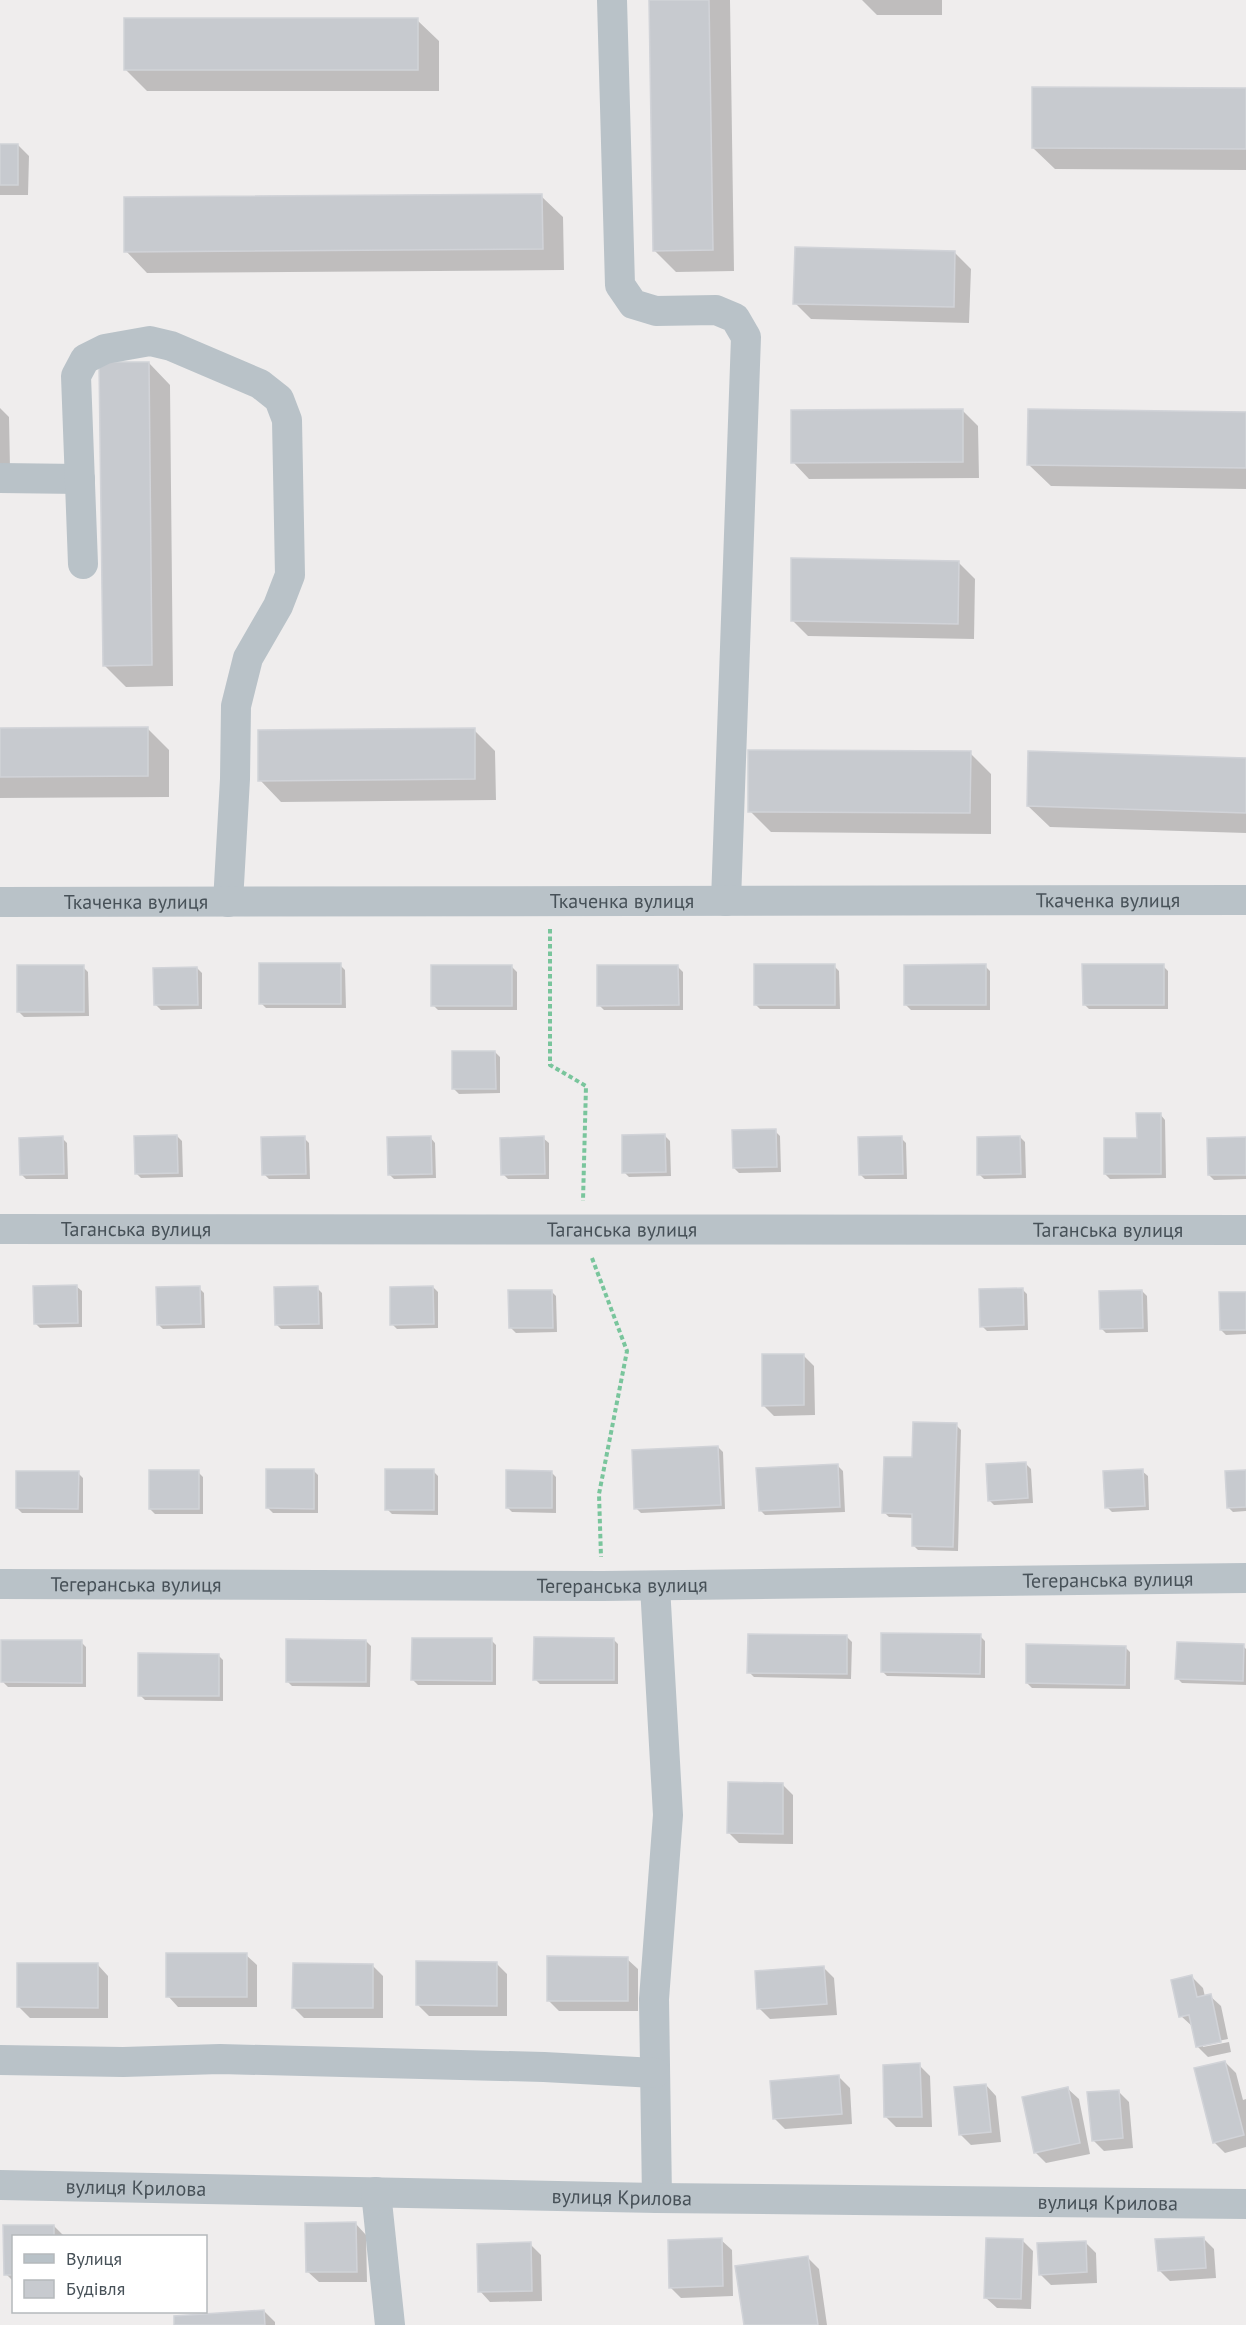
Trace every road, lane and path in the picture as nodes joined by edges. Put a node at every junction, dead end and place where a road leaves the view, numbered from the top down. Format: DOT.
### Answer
graph roads {
  1 [pos="612,0"];
  2 [pos="0,478"];
  3 [pos="80,479"];
  4 [pos="83,564"];
  5 [pos="1246,900"];
  6 [pos="550,901"];
  7 [pos="726,901"];
  8 [pos="0,902"];
  9 [pos="228,902"];
  10 [pos="0,1229"];
  11 [pos="1246,1230"];
  12 [pos="582,1231"];
  13 [pos="1246,1578"];
  14 [pos="0,1584"];
  15 [pos="603,1586"];
  16 [pos="655,1586"];
  17 [pos="0,2060"];
  18 [pos="655,2073"];
  19 [pos="0,2185"];
  20 [pos="376,2193"];
  21 [pos="657,2198"];
  22 [pos="1246,2204"];
  23 [pos="390,2325"];
  1 -- 7 [label="street"];
  2 -- 3 [label="street"];
  3 -- 4 [label="street"];
  3 -- 9 [label="street"];
  5 -- 7 [label="street, Ткаченка вулиця"];
  6 -- 7 [label="street, Ткаченка вулиця"];
  6 -- 9 [label="street, Ткаченка вулиця"];
  6 -- 12 [label="path"];
  8 -- 9 [label="street, Ткаченка вулиця"];
  10 -- 12 [label="street, Таганська вулиця"];
  11 -- 12 [label="street, Таганська вулиця"];
  12 -- 15 [label="path"];
  13 -- 16 [label="street, Тегеранська вулиця"];
  14 -- 15 [label="street, Тегеранська вулиця"];
  15 -- 16 [label="street, Тегеранська вулиця"];
  16 -- 18 [label="street"];
  17 -- 18 [label="street"];
  18 -- 21 [label="street"];
  19 -- 20 [label="street, вулиця Крилова"];
  20 -- 21 [label="street, вулиця Крилова"];
  20 -- 23 [label="street"];
  21 -- 22 [label="street, вулиця Крилова"];
}
